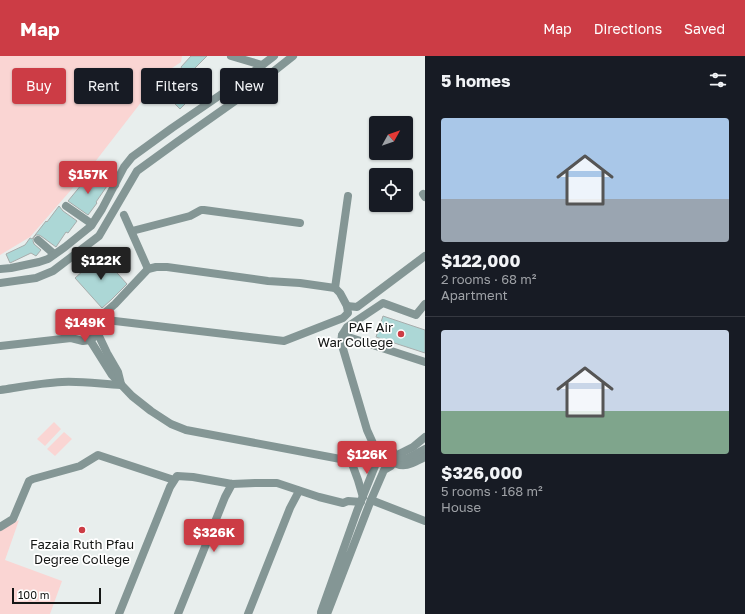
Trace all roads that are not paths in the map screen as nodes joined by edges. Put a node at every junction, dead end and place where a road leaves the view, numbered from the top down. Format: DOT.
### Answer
graph roads {
  1 [pos="231,56"];
  2 [pos="274,56"];
  3 [pos="293,56"];
  4 [pos="262,65"];
  5 [pos="96,172"];
  6 [pos="115,185"];
  7 [pos="348,196"];
  8 [pos="66,206"];
  9 [pos="124,215"];
  10 [pos="300,223"];
  11 [pos="92,224"];
  12 [pos="132,231"];
  13 [pos="38,240"];
  14 [pos="54,254"];
  15 [pos="425,256"];
  16 [pos="0,269"];
  17 [pos="148,270"];
  18 [pos="0,283"];
  19 [pos="335,288"];
  20 [pos="425,304"];
  21 [pos="347,306"];
  22 [pos="98,319"];
  23 [pos="92,335"];
  24 [pos="342,335"];
  25 [pos="0,346"];
  26 [pos="425,362"];
  27 [pos="121,385"];
  28 [pos="0,390"];
  29 [pos="425,437"];
  30 [pos="425,449"];
  31 [pos="376,450"];
  32 [pos="425,457"];
  33 [pos="374,459"];
  34 [pos="395,459"];
  35 [pos="351,461"];
  36 [pos="174,480"];
  37 [pos="232,484"];
  38 [pos="299,491"];
  39 [pos="365,500"];
  40 [pos="343,503"];
  41 [pos="357,511"];
  42 [pos="425,521"];
  43 [pos="0,527"];
  44 [pos="353,535"];
  45 [pos="120,614"];
  46 [pos="178,614"];
  47 [pos="248,614"];
  48 [pos="321,614"];
  1 -- 4 [label="street"];
  2 -- 4 [label="street"];
  3 -- 18 [label="street"];
  4 -- 6 [label="street"];
  5 -- 6 [label="street"];
  6 -- 11 [label="street"];
  7 -- 19 [label="street"];
  8 -- 11 [label="street"];
  9 -- 12 [label="street"];
  10 -- 12 [label="street"];
  11 -- 14 [label="street"];
  12 -- 17 [label="street"];
  13 -- 14 [label="street"];
  14 -- 16 [label="street"];
  15 -- 21 [label="street"];
  17 -- 19 [label="street"];
  17 -- 22 [label="street"];
  19 -- 21 [label="street"];
  20 -- 24 [label="street"];
  21 -- 22 [label="street"];
  22 -- 23 [label="street"];
  23 -- 25 [label="street"];
  23 -- 27 [label="street"];
  24 -- 26 [label="street"];
  24 -- 31 [label="street"];
  27 -- 28 [label="street"];
  27 -- 35 [label="street"];
  29 -- 34 [label="street"];
  30 -- 34 [label="street"];
  31 -- 33 [label="street"];
  31 -- 34 [label="street"];
  32 -- 34 [label="street"];
  33 -- 35 [label="street"];
  33 -- 39 [label="street"];
  34 -- 39 [label="street"];
  35 -- 39 [label="street"];
  36 -- 37 [label="street"];
  36 -- 43 [label="street"];
  36 -- 45 [label="street"];
  37 -- 38 [label="street"];
  37 -- 46 [label="street"];
  38 -- 40 [label="street"];
  38 -- 47 [label="street"];
  39 -- 40 [label="street"];
  39 -- 41 [label="street"];
  39 -- 42 [label="street"];
  39 -- 44 [label="street"];
  40 -- 41 [label="street"];
  41 -- 44 [label="street"];
  44 -- 48 [label="street"];
}
